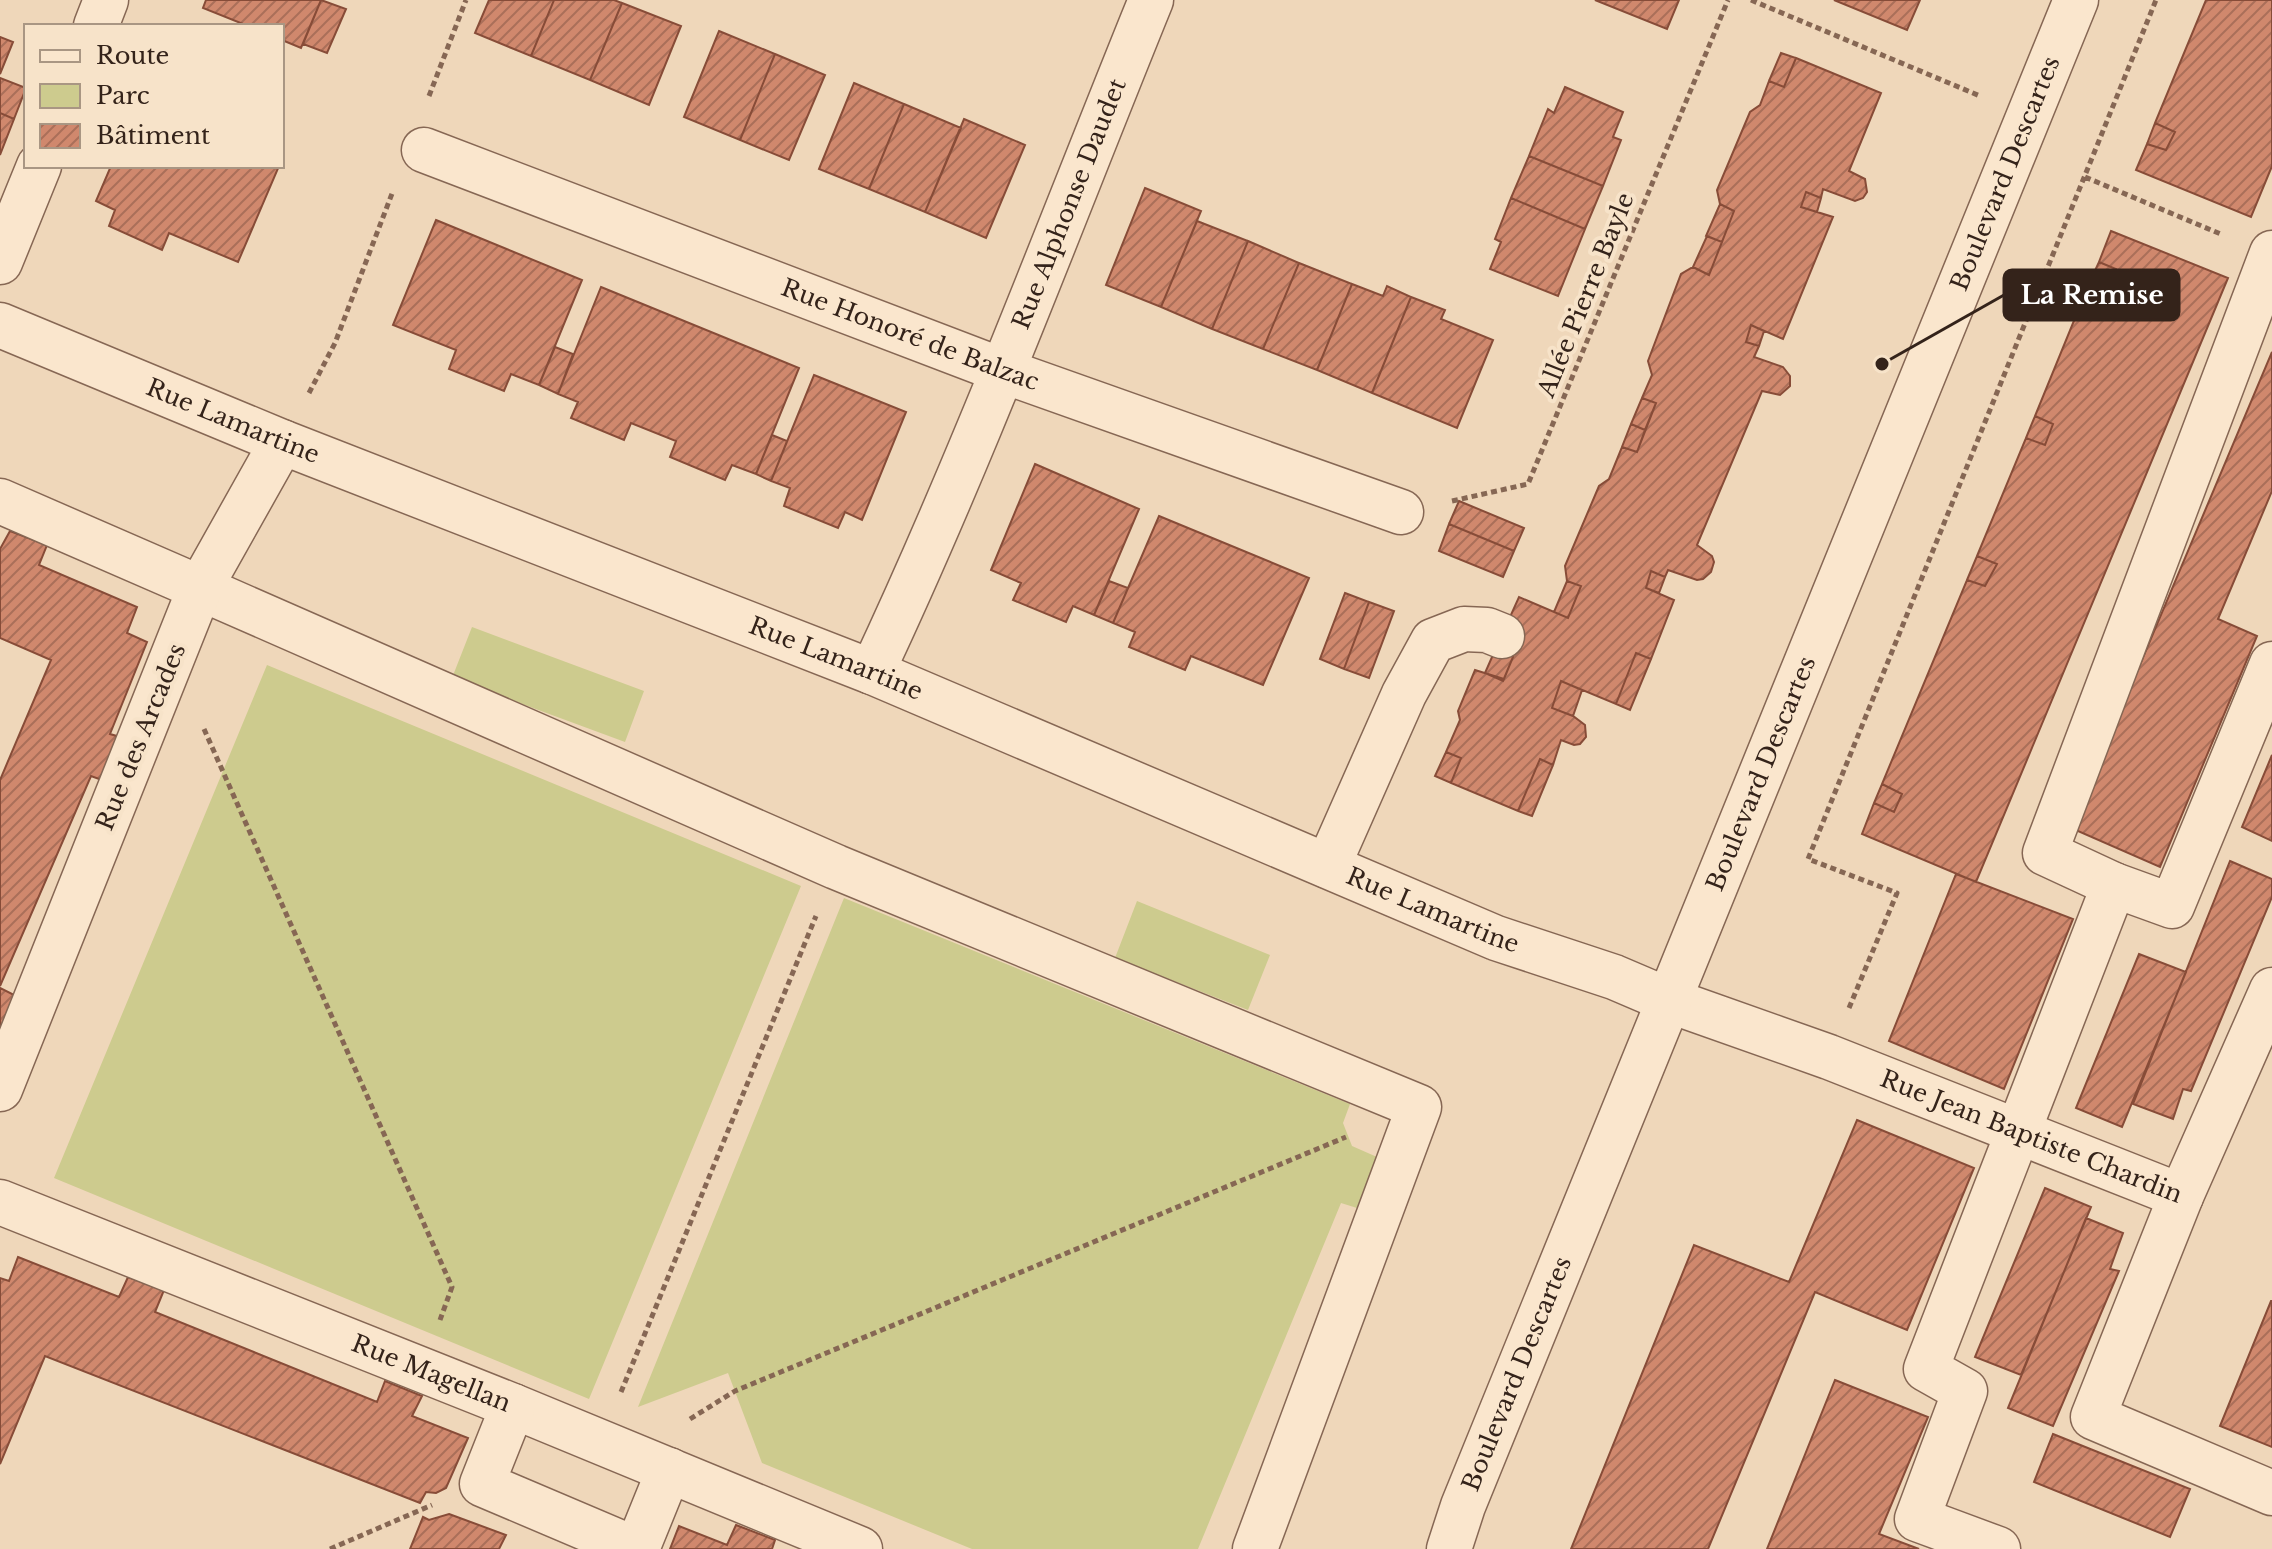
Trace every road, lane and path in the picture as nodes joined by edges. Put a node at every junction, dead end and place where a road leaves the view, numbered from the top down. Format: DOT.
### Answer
graph roads {
  1 [pos="106,0"];
  2 [pos="466,0"];
  3 [pos="1151,0"];
  4 [pos="1728,0"];
  5 [pos="1751,0"];
  6 [pos="2076,0"];
  7 [pos="2156,0"];
  8 [pos="97,24"];
  9 [pos="426,105"];
  10 [pos="2028,116"];
  11 [pos="410,164"];
  12 [pos="38,168"];
  13 [pos="2084,177"];
  14 [pos="2272,254"];
  15 [pos="0,262"];
  16 [pos="0,325"];
  17 [pos="1001,370"];
  18 [pos="282,442"];
  19 [pos="0,501"];
  20 [pos="1401,512"];
  21 [pos="200,588"];
  22 [pos="1502,636"];
  23 [pos="172,658"];
  24 [pos="2272,664"];
  25 [pos="872,672"];
  26 [pos="1328,866"];
  27 [pos="836,867"];
  28 [pos="2114,885"];
  29 [pos="2272,990"];
  30 [pos="1668,1000"];
  31 [pos="1829,1057"];
  32 [pos="0,1089"];
  33 [pos="1419,1107"];
  34 [pos="2020,1133"];
  35 [pos="2181,1196"];
  36 [pos="0,1202"];
  37 [pos="421,1369"];
  38 [pos="513,1406"];
  39 [pos="634,1456"];
  40 [pos="482,1484"];
  41 [pos="2272,1493"];
  42 [pos="553,1533"];
  43 [pos="330,1549"];
  44 [pos="636,1549"];
  45 [pos="860,1549"];
  46 [pos="1255,1549"];
  47 [pos="1449,1549"];
  48 [pos="1998,1549"];
  1 -- 8 [label="street"];
  2 -- 9 [label="path"];
  3 -- 17 [label="street, Rue Alphonse Daudet"];
  4 -- 20 [label="path, Allée Pierre Bayle"];
  5 -- 10 [label="path"];
  6 -- 10 [label="street, Boulevard Descartes"];
  7 -- 13 [label="path"];
  10 -- 30 [label="street, Boulevard Descartes"];
  11 -- 17 [label="street, Rue Honoré de Balzac"];
  11 -- 18 [label="path"];
  12 -- 15 [label="street"];
  13 -- 14 [label="path"];
  13 -- 31 [label="path"];
  14 -- 28 [label="street"];
  16 -- 18 [label="street, Rue Lamartine"];
  17 -- 20 [label="street, Rue Honoré de Balzac"];
  17 -- 25 [label="street, Rue Alphonse Daudet"];
  18 -- 21 [label="street, Rue des Arcades"];
  18 -- 25 [label="street, Rue Lamartine"];
  19 -- 21 [label="street"];
  21 -- 23 [label="street, Rue des Arcades"];
  21 -- 27 [label="street"];
  22 -- 26 [label="street"];
  23 -- 32 [label="street, Rue des Arcades"];
  23 -- 37 [label="path"];
  24 -- 28 [label="street"];
  25 -- 26 [label="street, Rue Lamartine"];
  26 -- 30 [label="street, Rue Lamartine"];
  27 -- 33 [label="street"];
  27 -- 39 [label="path"];
  28 -- 34 [label="street"];
  29 -- 35 [label="street, Rue Jean Baptiste Chardin"];
  30 -- 31 [label="street, Rue Jean Baptiste Chardin"];
  30 -- 47 [label="street, Boulevard Descartes"];
  31 -- 34 [label="street, Rue Jean Baptiste Chardin"];
  33 -- 39 [label="path"];
  33 -- 46 [label="street"];
  34 -- 35 [label="street, Rue Jean Baptiste Chardin"];
  34 -- 48 [label="street"];
  35 -- 41 [label="street"];
  36 -- 37 [label="street, Rue Magellan"];
  37 -- 38 [label="street, Rue Magellan"];
  38 -- 39 [label="street, Rue Magellan"];
  38 -- 40 [label="street"];
  39 -- 44 [label="street"];
  39 -- 45 [label="street, Rue Magellan"];
  40 -- 42 [label="street"];
  40 -- 43 [label="path"];
  42 -- 44 [label="street"];
}
